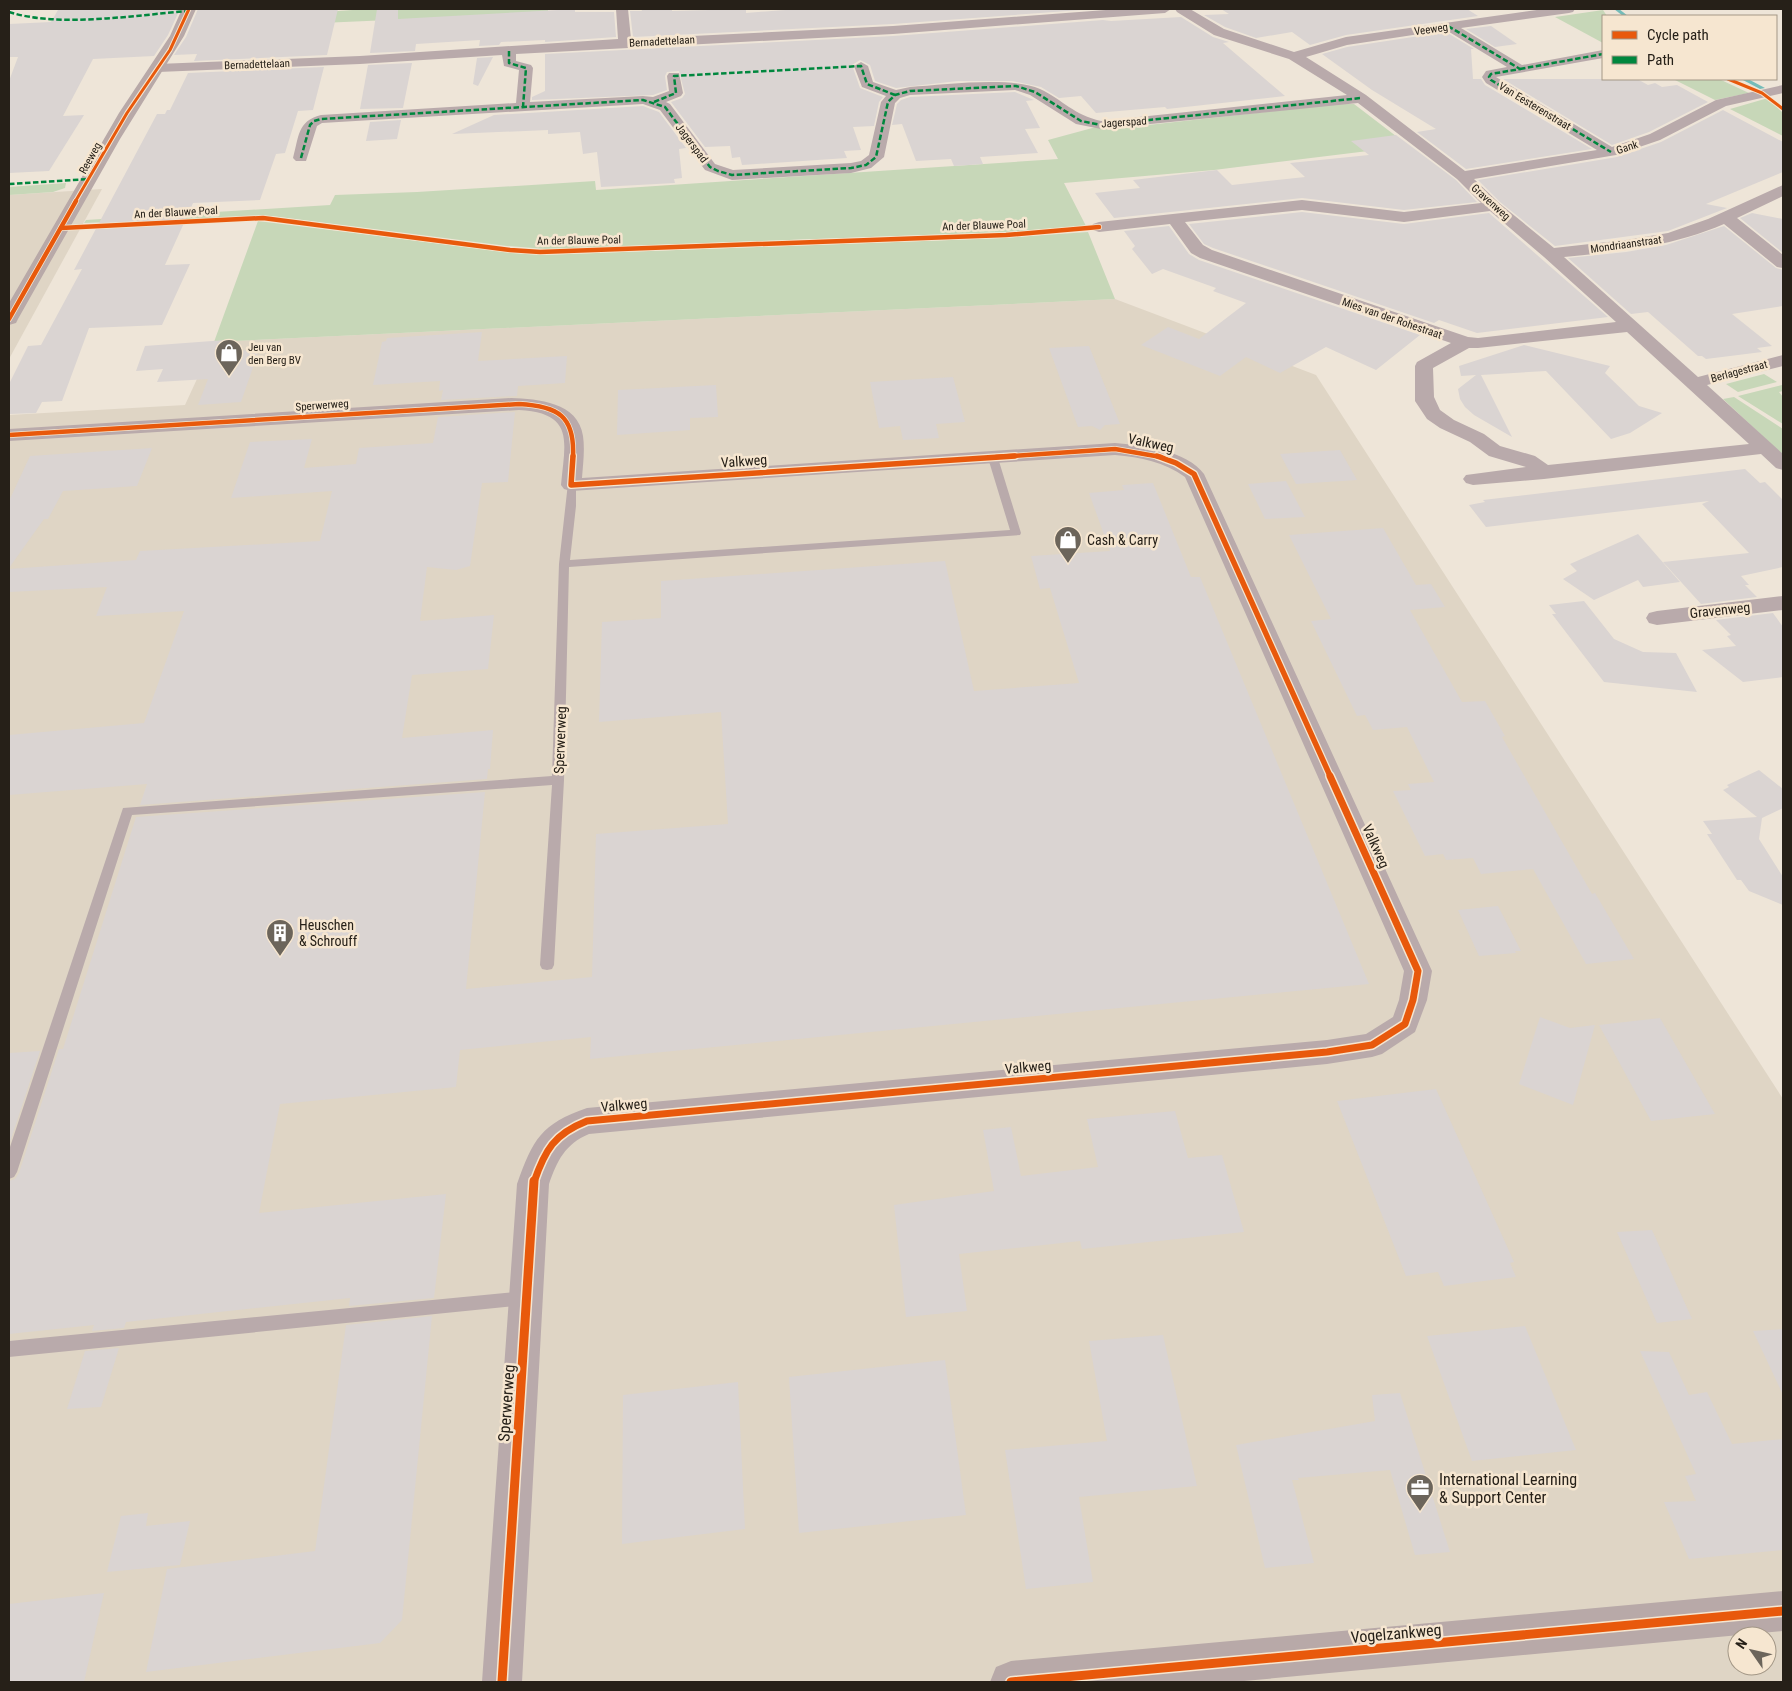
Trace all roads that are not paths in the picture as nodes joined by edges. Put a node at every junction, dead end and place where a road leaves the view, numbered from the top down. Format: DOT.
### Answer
graph roads {
  1 [pos="189,9"];
  2 [pos="622,9"];
  3 [pos="1165,9"];
  4 [pos="1181,9"];
  5 [pos="1489,9"];
  6 [pos="1569,9"];
  7 [pos="1503,19"];
  8 [pos="1448,26"];
  9 [pos="625,43"];
  10 [pos="509,51"];
  11 [pos="1602,54"];
  12 [pos="1294,56"];
  13 [pos="861,66"];
  14 [pos="158,68"];
  15 [pos="1520,68"];
  16 [pos="674,76"];
  17 [pos="1783,89"];
  18 [pos="896,95"];
  19 [pos="1361,98"];
  20 [pos="654,102"];
  21 [pos="523,107"];
  22 [pos="1611,152"];
  23 [pos="301,158"];
  24 [pos="1462,176"];
  25 [pos="1783,190"];
  26 [pos="1493,206"];
  27 [pos="1726,216"];
  28 [pos="1174,220"];
  29 [pos="1099,227"];
  30 [pos="1550,253"];
  31 [pos="1783,264"];
  32 [pos="9,319"];
  33 [pos="1631,326"];
  34 [pos="1466,342"];
  35 [pos="1783,360"];
  36 [pos="1695,383"];
  37 [pos="9,435"];
  38 [pos="1766,448"];
  39 [pos="993,458"];
  40 [pos="1783,464"];
  41 [pos="1544,473"];
  42 [pos="1473,479"];
  43 [pos="571,485"];
  44 [pos="564,564"];
  45 [pos="1783,603"];
  46 [pos="1657,618"];
  47 [pos="558,780"];
  48 [pos="547,964"];
  49 [pos="560,1134"];
  50 [pos="9,1172"];
  51 [pos="527,1298"];
  52 [pos="9,1349"];
  53 [pos="1783,1611"];
  54 [pos="502,1682"];
  55 [pos="1011,1682"];
  1 -- 14 [label="street, Reeweg"];
  2 -- 9 [label="street"];
  3 -- 9 [label="street, Bernadettelaan"];
  4 -- 12 [label="street, Gravenweg"];
  5 -- 7 [label="street"];
  6 -- 7 [label="street, Veeweg"];
  7 -- 8 [label="street, Veeweg"];
  8 -- 12 [label="street, Veeweg"];
  8 -- 15 [label="street, Van Eesterenstraat"];
  9 -- 10 [label="street, Bernadettelaan"];
  10 -- 14 [label="street, Bernadettelaan"];
  10 -- 21 [label="street"];
  11 -- 15 [label="street, Van Eesterenstraat"];
  12 -- 19 [label="street, Gravenweg"];
  13 -- 18 [label="street"];
  14 -- 32 [label="street, Reeweg"];
  15 -- 22 [label="street, Van Eesterenstraat"];
  16 -- 20 [label="street"];
  17 -- 22 [label="street, Gank"];
  18 -- 19 [label="street, Jagerspad"];
  18 -- 20 [label="street, Jagerspad"];
  19 -- 24 [label="street, Gravenweg"];
  20 -- 21 [label="street"];
  21 -- 23 [label="street"];
  22 -- 24 [label="street, Gank"];
  24 -- 26 [label="street, Gravenweg"];
  25 -- 27 [label="street, Mondriaanstraat"];
  26 -- 28 [label="street"];
  26 -- 30 [label="street, Gravenweg"];
  27 -- 30 [label="street, Mondriaanstraat"];
  27 -- 31 [label="street"];
  28 -- 29 [label="street"];
  28 -- 34 [label="street, Mies van der Rohestraat"];
  30 -- 33 [label="street, Gravenweg"];
  33 -- 34 [label="street, Mies van der Rohestraat"];
  33 -- 36 [label="street, Gravenweg"];
  34 -- 41 [label="street"];
  35 -- 36 [label="street, Berlagestraat"];
  36 -- 38 [label="street, Gravenweg"];
  37 -- 43 [label="street, Sperwerweg"];
  38 -- 40 [label="street, Gravenweg"];
  38 -- 41 [label="street"];
  39 -- 43 [label="street, Valkweg"];
  39 -- 44 [label="lane"];
  39 -- 49 [label="street, Valkweg"];
  41 -- 42 [label="street"];
  43 -- 44 [label="lane, Sperwerweg"];
  44 -- 47 [label="lane, Sperwerweg"];
  45 -- 46 [label="street, Gravenweg"];
  47 -- 48 [label="lane, Sperwerweg"];
  47 -- 50 [label="lane"];
  49 -- 51 [label="street, Sperwerweg"];
  51 -- 52 [label="lane"];
  51 -- 54 [label="street, Sperwerweg"];
  53 -- 55 [label="street, Vogelzankweg"];
}
